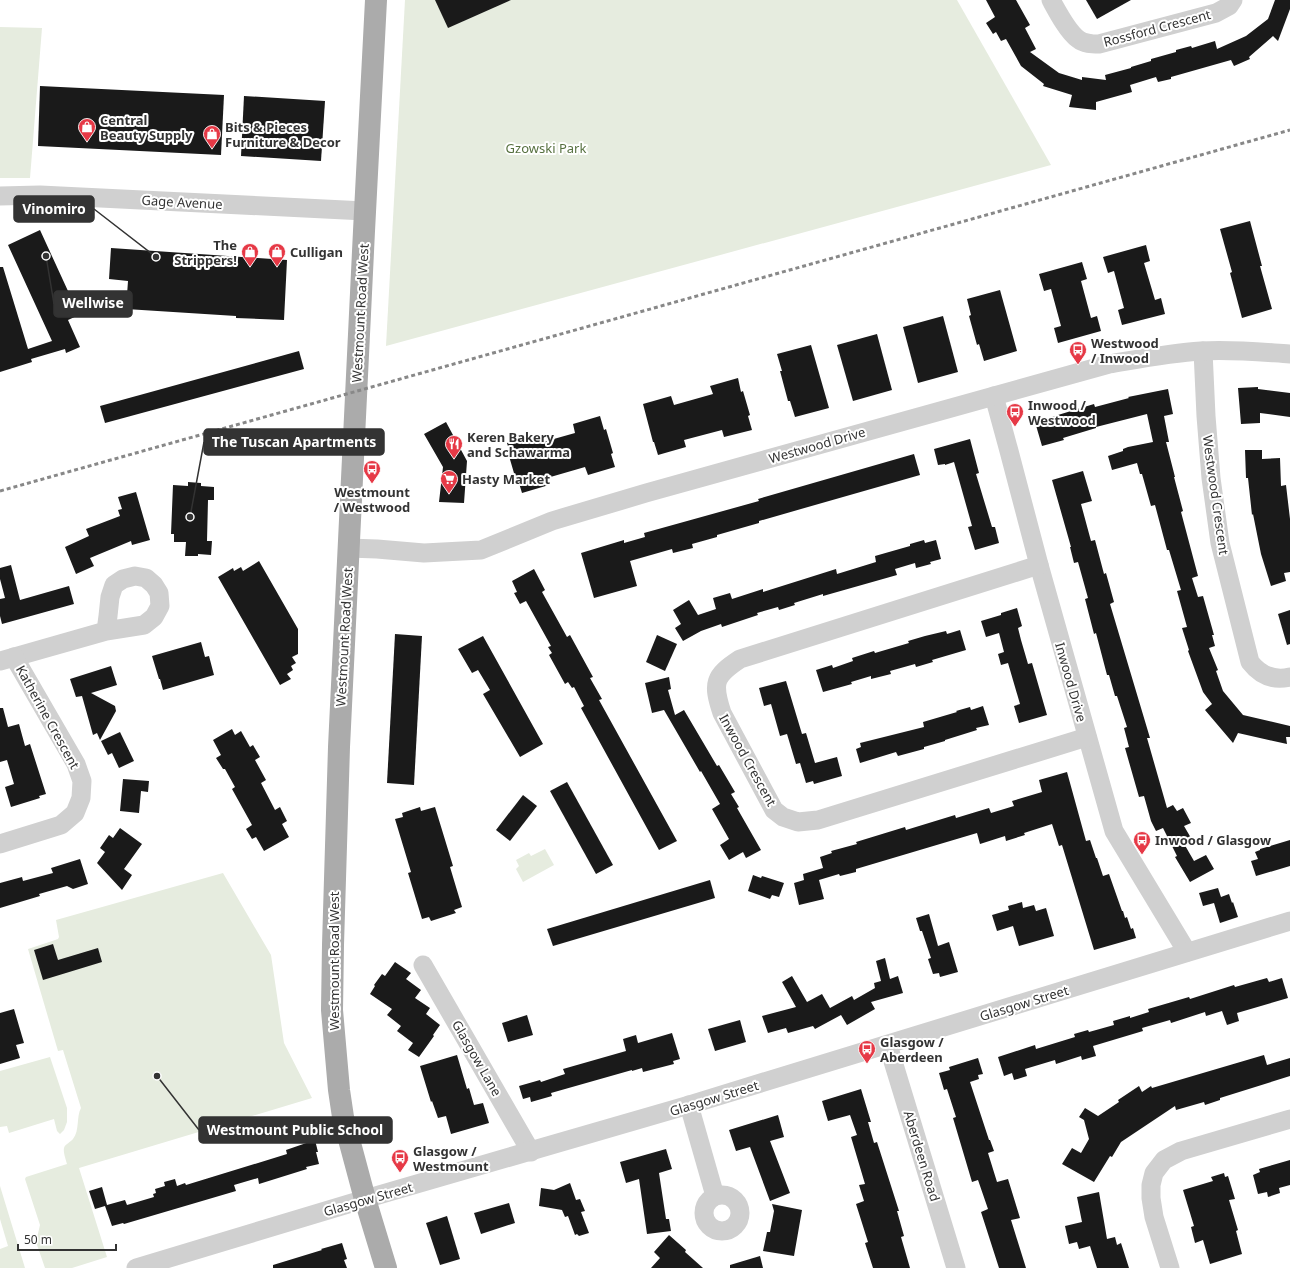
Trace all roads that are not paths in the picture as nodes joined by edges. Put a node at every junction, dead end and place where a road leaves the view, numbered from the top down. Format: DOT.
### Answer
graph roads {
  1 [pos="376,0"];
  2 [pos="1051,0"];
  3 [pos="1233,0"];
  4 [pos="0,196"];
  5 [pos="365,211"];
  6 [pos="1203,351"];
  7 [pos="1290,354"];
  8 [pos="994,396"];
  9 [pos="348,548"];
  10 [pos="1039,565"];
  11 [pos="106,631"];
  12 [pos="7,659"];
  13 [pos="1290,677"];
  14 [pos="1087,737"];
  15 [pos="0,844"];
  16 [pos="1290,921"];
  17 [pos="1187,952"];
  18 [pos="422,965"];
  19 [pos="888,1045"];
  20 [pos="689,1106"];
  21 [pos="1290,1118"];
  22 [pos="531,1152"];
  23 [pos="715,1196"];
  24 [pos="365,1199"];
  25 [pos="136,1268"];
  26 [pos="386,1268"];
  27 [pos="956,1268"];
  28 [pos="1170,1268"];
  1 -- 5 [label="main road, Westmount Road West"];
  2 -- 3 [label="street, Rossford Crescent"];
  4 -- 5 [label="street, Gage Avenue"];
  5 -- 9 [label="main road, Westmount Road West"];
  6 -- 7 [label="street, Westwood Drive"];
  6 -- 8 [label="street, Westwood Drive"];
  6 -- 13 [label="street, Westwood Crescent"];
  8 -- 9 [label="street, Westwood Drive"];
  8 -- 10 [label="street, Inwood Drive"];
  9 -- 24 [label="main road, Westmount Road West"];
  10 -- 14 [label="street, Inwood Drive"];
  10 -- 14 [label="street, Inwood Crescent"];
  11 -- 12 [label="street"];
  12 -- 15 [label="street, Katherine Crescent"];
  14 -- 17 [label="street, Inwood Drive"];
  16 -- 17 [label="street, Glasgow Street"];
  17 -- 19 [label="street, Glasgow Street"];
  18 -- 22 [label="street, Glasgow Lane"];
  19 -- 20 [label="street, Glasgow Street"];
  19 -- 27 [label="street, Aberdeen Road"];
  20 -- 22 [label="street, Glasgow Street"];
  20 -- 23 [label="street"];
  21 -- 28 [label="street"];
  22 -- 24 [label="street, Glasgow Street"];
  24 -- 25 [label="street, Glasgow Street"];
  24 -- 26 [label="main road, Westmount Road West"];
}
